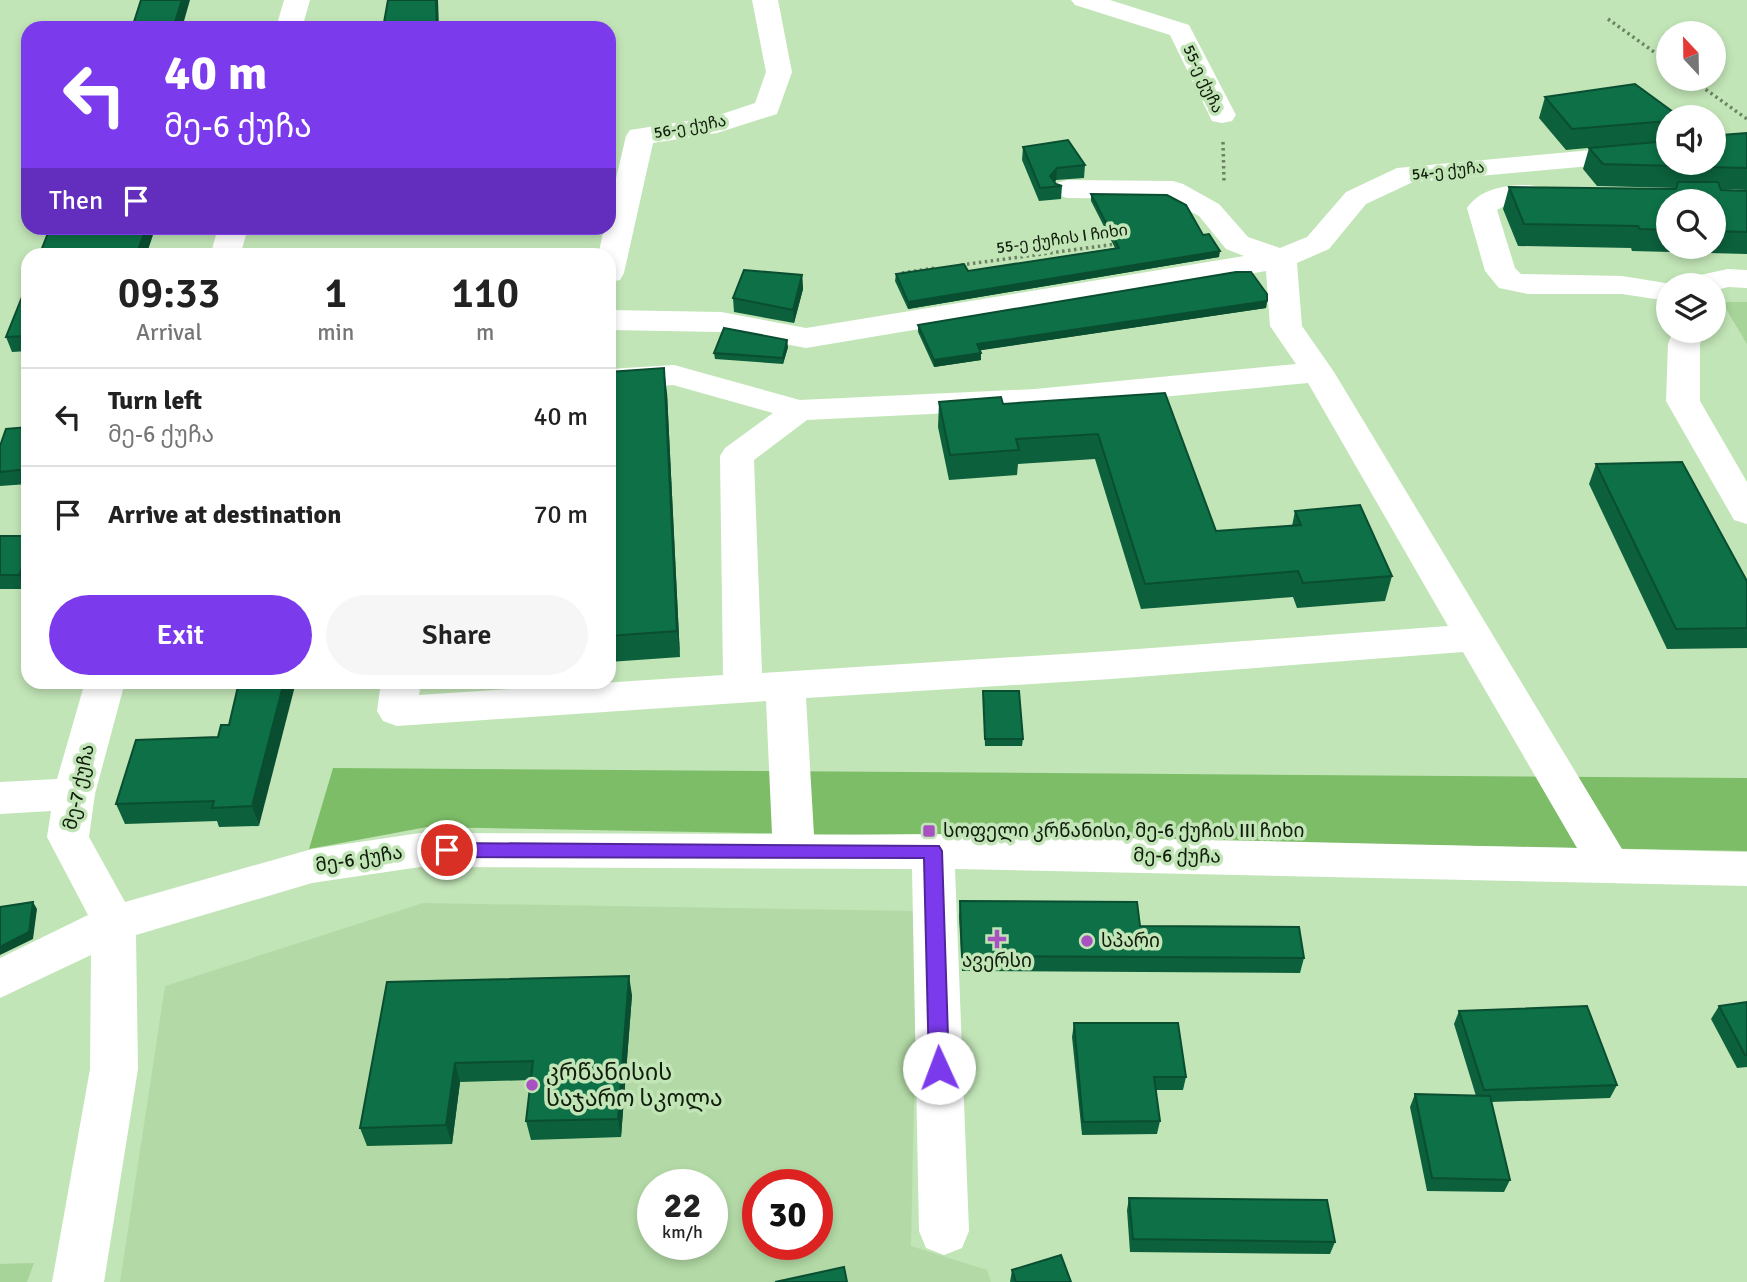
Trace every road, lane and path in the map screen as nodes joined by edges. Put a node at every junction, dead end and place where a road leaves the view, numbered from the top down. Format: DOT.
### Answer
graph roads {
  1 [pos="297,0"];
  2 [pos="765,0"];
  3 [pos="1084,0"];
  4 [pos="1608,19"];
  5 [pos="291,21"];
  6 [pos="1656,53"];
  7 [pos="1708,91"];
  8 [pos="1222,115"];
  9 [pos="1747,119"];
  10 [pos="1656,151"];
  11 [pos="1067,189"];
  12 [pos="1582,197"];
  13 [pos="1226,230"];
  14 [pos="1118,244"];
  15 [pos="615,248"];
  16 [pos="1281,259"];
  17 [pos="956,265"];
  18 [pos="942,267"];
  19 [pos="902,273"];
  20 [pos="1726,278"];
  21 [pos="1747,279"];
  22 [pos="1656,290"];
  23 [pos="616,320"];
  24 [pos="1684,343"];
  25 [pos="1318,372"];
  26 [pos="616,379"];
  27 [pos="799,410"];
  28 [pos="1747,512"];
  29 [pos="1476,637"];
  30 [pos="785,686"];
  31 [pos="743,688"];
  32 [pos="103,689"];
  33 [pos="400,689"];
  34 [pos="570,691"];
  35 [pos="74,794"];
  36 [pos="0,799"];
  37 [pos="794,851"];
  38 [pos="933,851"];
  39 [pos="1610,866"];
  40 [pos="1747,869"];
  41 [pos="114,923"];
  42 [pos="0,979"];
  43 [pos="944,1231"];
  44 [pos="78,1282"];
  1 -- 5 [label="street"];
  2 -- 15 [label="street, 56-ე ქუჩა"];
  3 -- 8 [label="street, 55-ე ქუჩა"];
  4 -- 6 [label="path"];
  7 -- 9 [label="path"];
  8 -- 13 [label="path, 55-ე ქუჩა"];
  10 -- 16 [label="street, 54-ე ქუჩა"];
  11 -- 13 [label="street"];
  12 -- 22 [label="street"];
  13 -- 16 [label="street"];
  14 -- 17 [label="path, 55-ე ქუჩის I ჩიხი"];
  16 -- 23 [label="street, 54-ე ქუჩა"];
  16 -- 25 [label="street"];
  18 -- 19 [label="path"];
  20 -- 21 [label="street"];
  24 -- 28 [label="street"];
  25 -- 27 [label="street"];
  25 -- 29 [label="street"];
  26 -- 27 [label="street"];
  27 -- 31 [label="street"];
  29 -- 30 [label="street"];
  29 -- 39 [label="street"];
  30 -- 31 [label="street"];
  30 -- 37 [label="street"];
  31 -- 34 [label="street"];
  32 -- 35 [label="street, მე-7 ქუჩა"];
  33 -- 34 [label="street"];
  35 -- 36 [label="street"];
  35 -- 41 [label="street, მე-7 ქუჩა"];
  37 -- 38 [label="street, მე-6 ქუჩა"];
  37 -- 41 [label="street, მე-6 ქუჩა"];
  38 -- 39 [label="street, მე-6 ქუჩა"];
  38 -- 43 [label="street"];
  39 -- 40 [label="street, მე-6 ქუჩა"];
  41 -- 42 [label="street, მე-6 ქუჩა"];
  41 -- 44 [label="street"];
}
